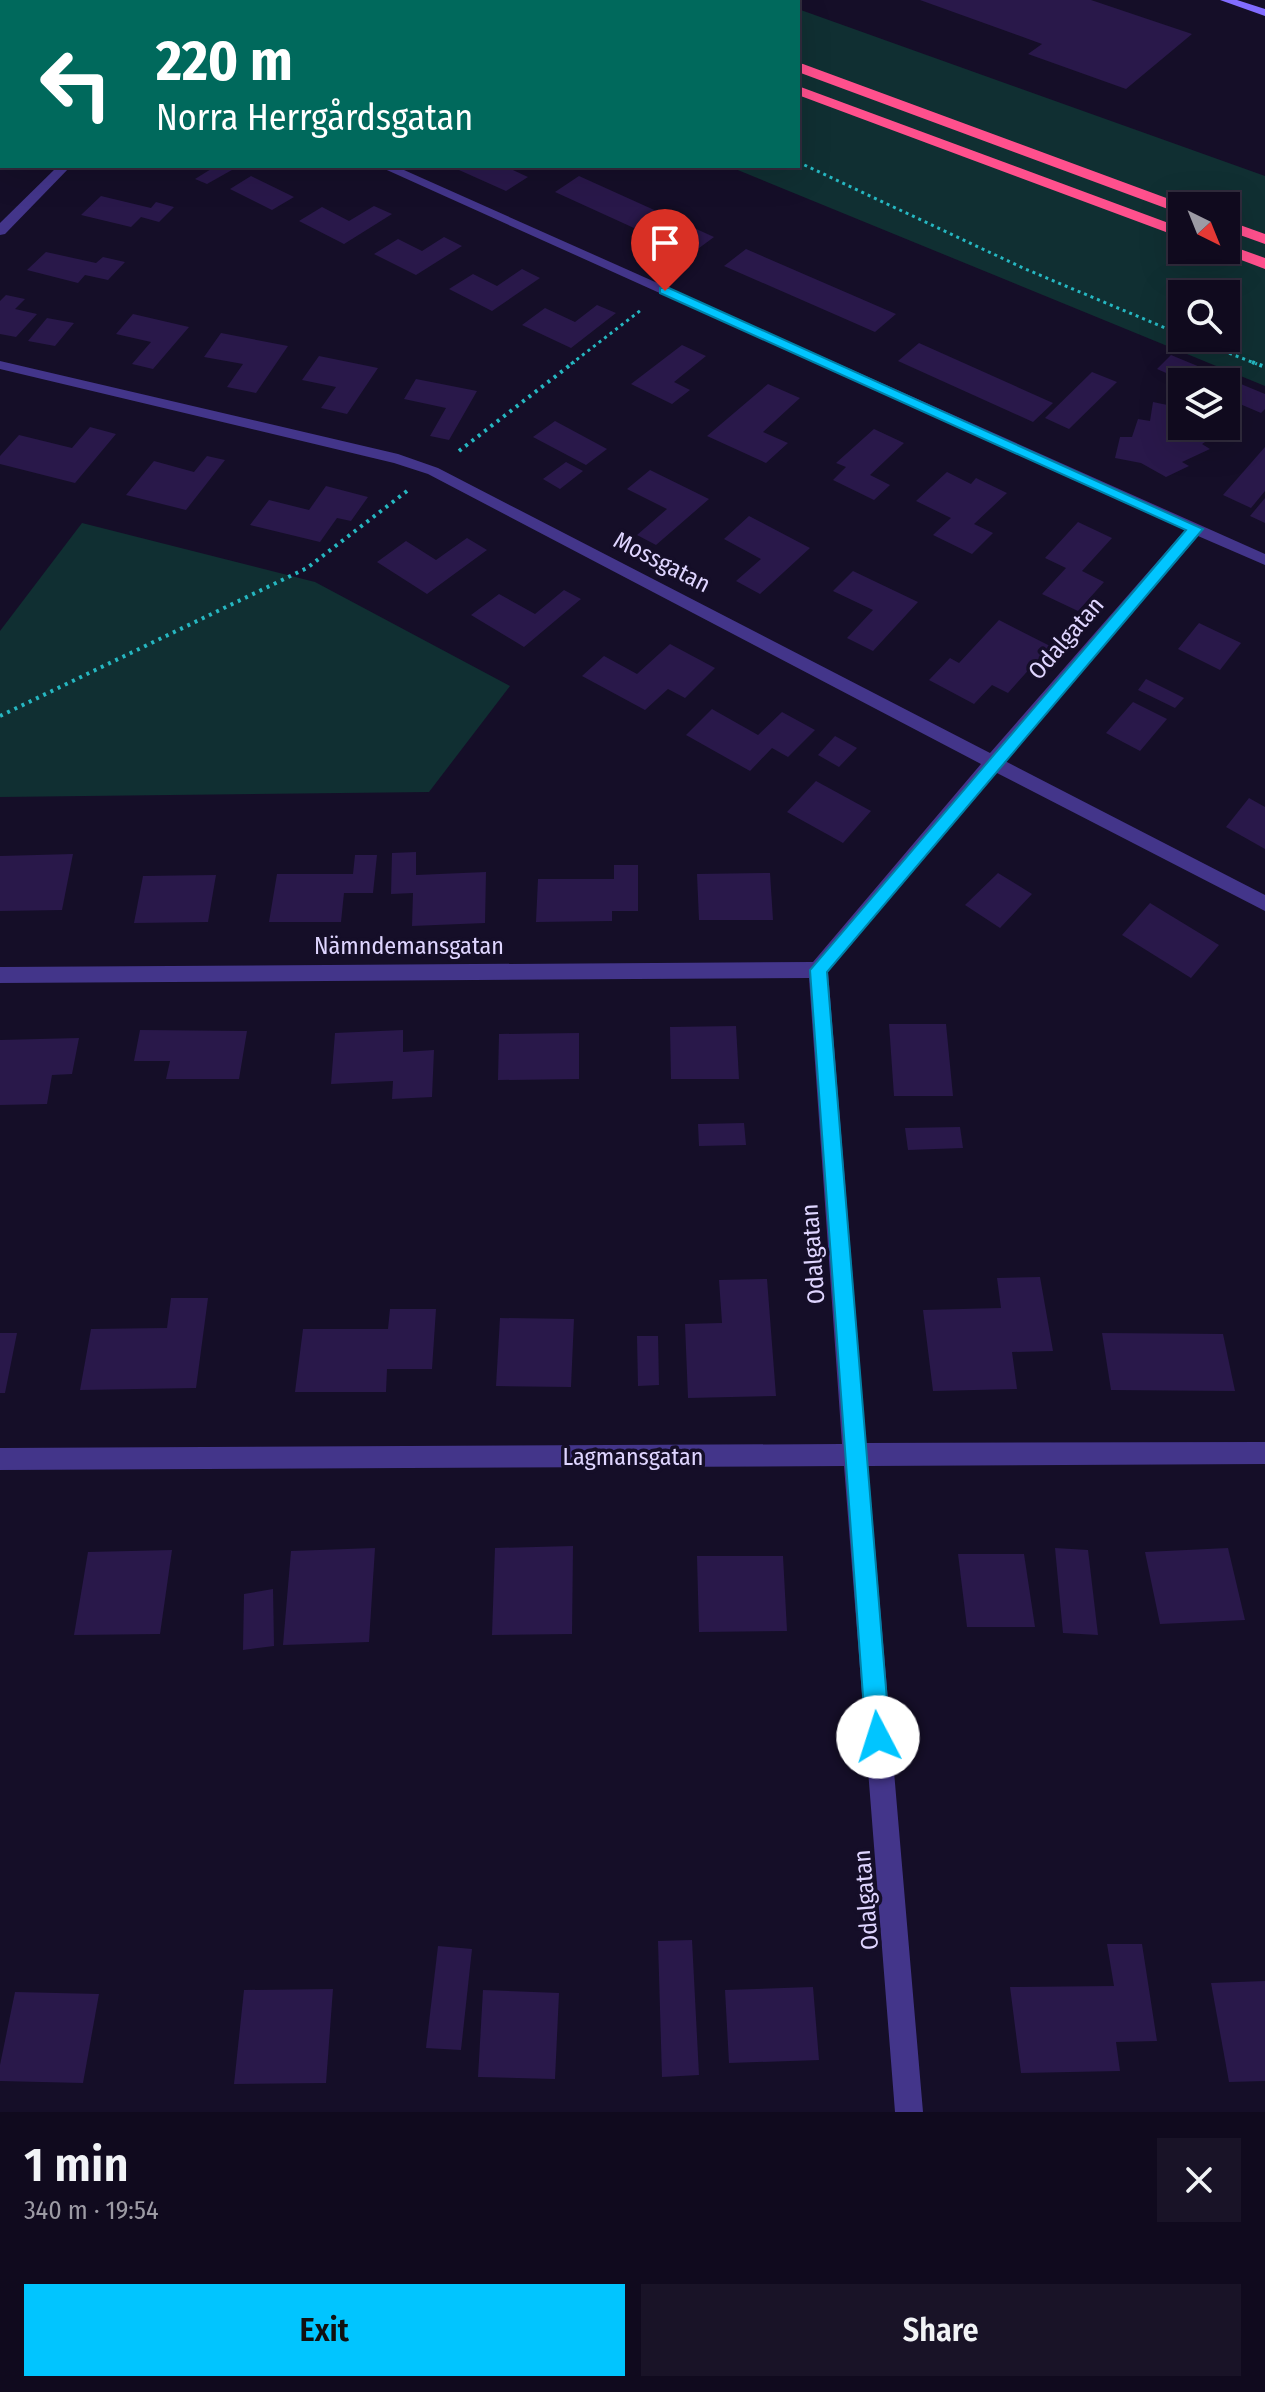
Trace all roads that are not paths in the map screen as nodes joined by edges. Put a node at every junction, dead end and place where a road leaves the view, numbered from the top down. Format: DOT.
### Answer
graph roads {
  1 [pos="1226,0"];
  2 [pos="1265,13"];
  3 [pos="800,68"];
  4 [pos="800,91"];
  5 [pos="63,168"];
  6 [pos="388,168"];
  7 [pos="1168,204"];
  8 [pos="1168,228"];
  9 [pos="1240,230"];
  10 [pos="0,231"];
  11 [pos="1265,239"];
  12 [pos="1240,254"];
  13 [pos="1265,264"];
  14 [pos="0,365"];
  15 [pos="1195,529"];
  16 [pos="1265,560"];
  17 [pos="994,761"];
  18 [pos="1265,904"];
  19 [pos="818,970"];
  20 [pos="0,975"];
  21 [pos="1265,1453"];
  22 [pos="855,1456"];
  23 [pos="0,1459"];
  24 [pos="909,2112"];
  1 -- 2 [label="street"];
  3 -- 7 [label="highway"];
  4 -- 8 [label="highway"];
  5 -- 10 [label="street"];
  6 -- 15 [label="street"];
  9 -- 11 [label="highway"];
  12 -- 13 [label="highway"];
  14 -- 17 [label="street, Mossgatan"];
  15 -- 16 [label="street"];
  15 -- 17 [label="street, Odalgatan"];
  17 -- 18 [label="street, Mossgatan"];
  17 -- 19 [label="street, Odalgatan"];
  19 -- 20 [label="street, Nämndemansgatan"];
  19 -- 22 [label="street, Odalgatan"];
  21 -- 22 [label="street, Lagmansgatan"];
  22 -- 23 [label="street, Lagmansgatan"];
  22 -- 24 [label="street, Odalgatan"];
}
